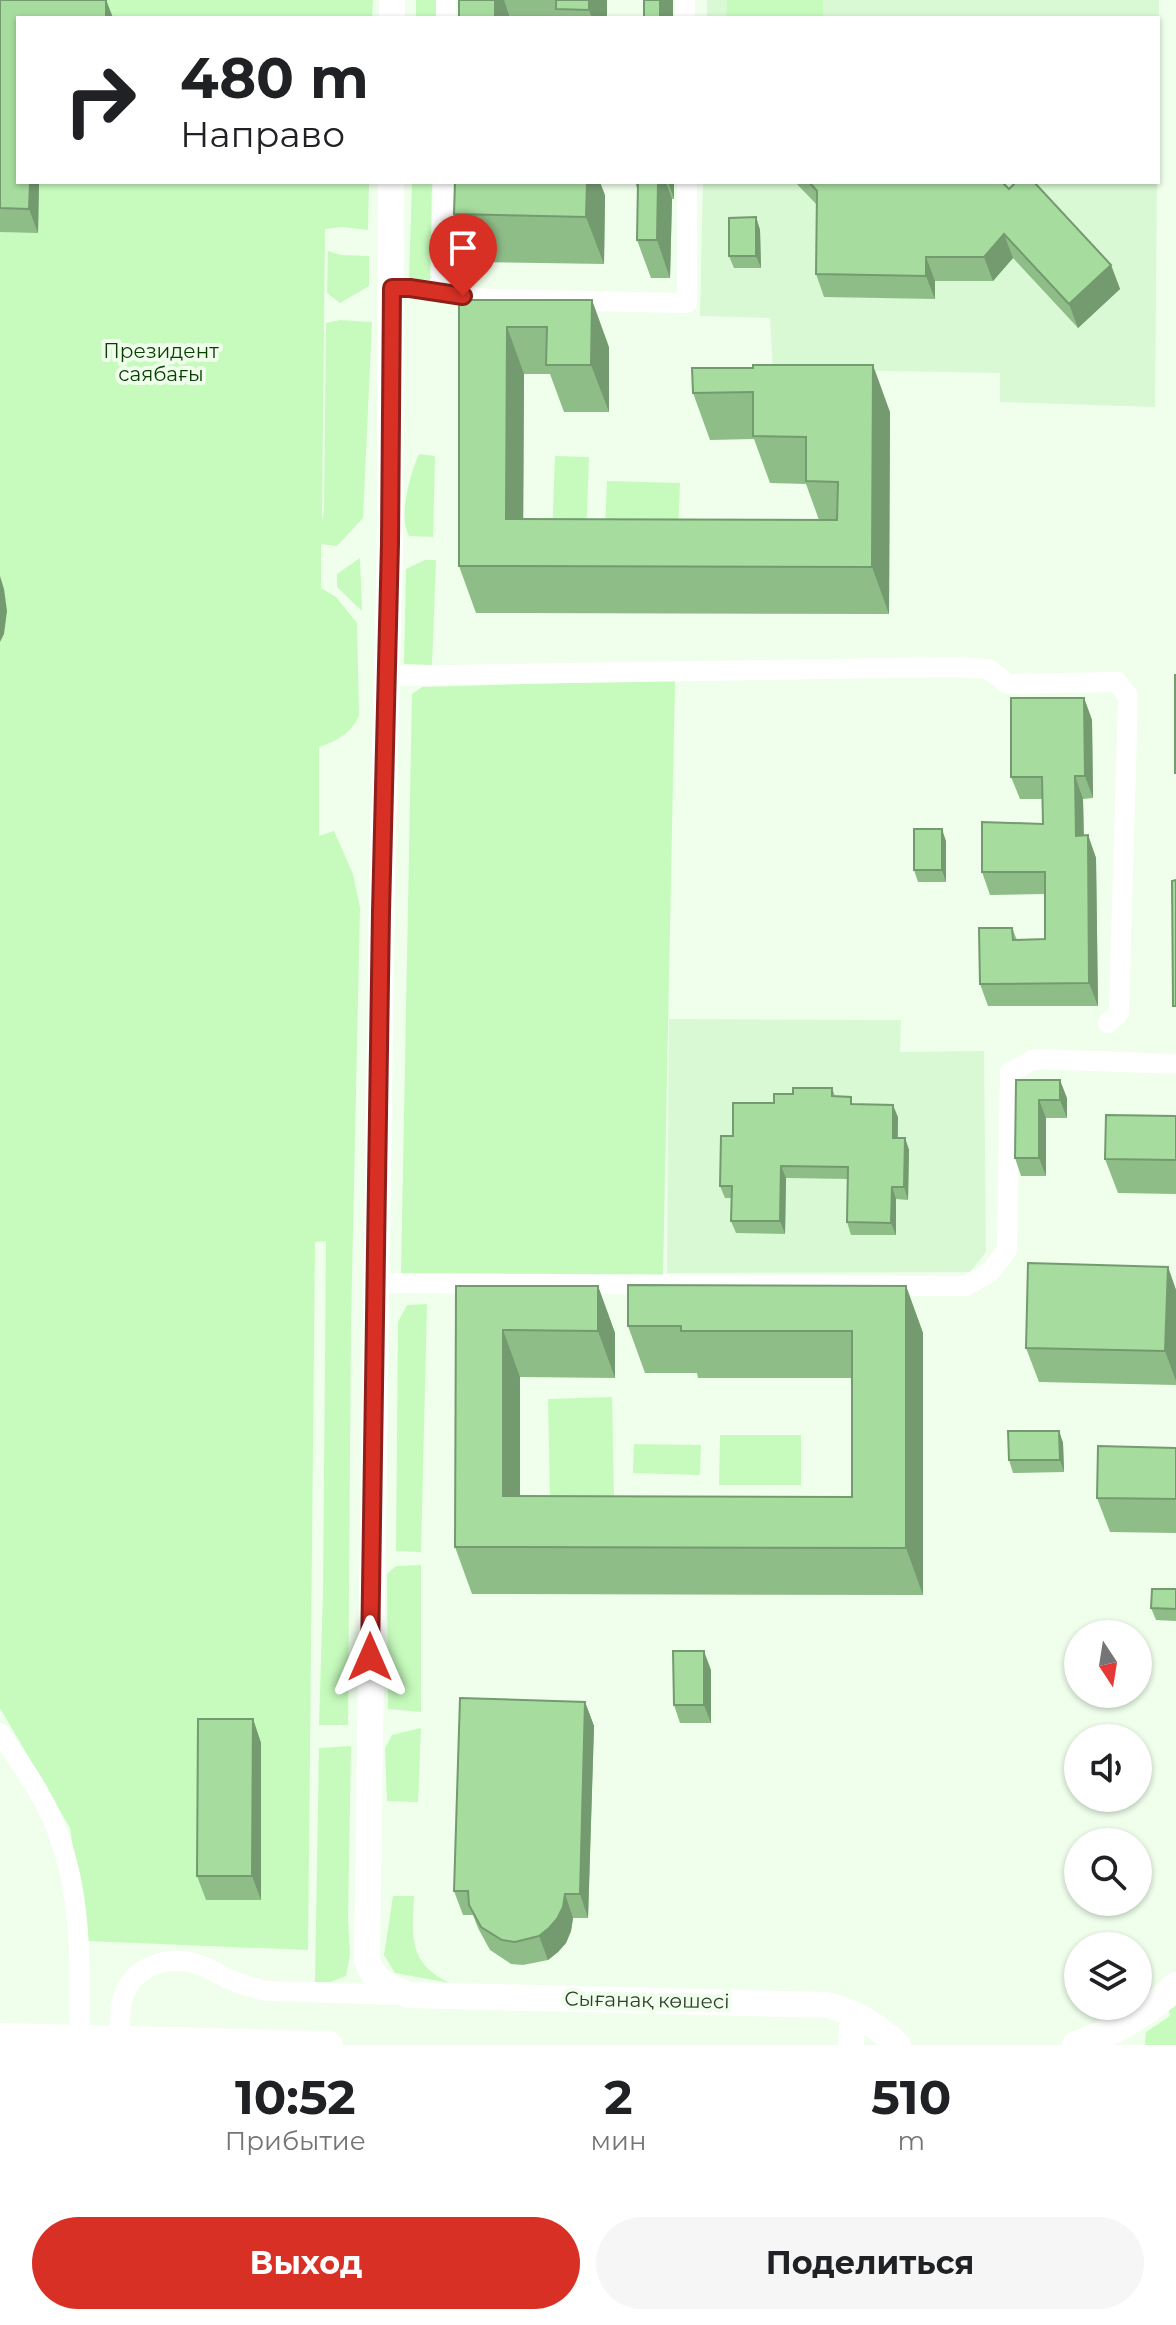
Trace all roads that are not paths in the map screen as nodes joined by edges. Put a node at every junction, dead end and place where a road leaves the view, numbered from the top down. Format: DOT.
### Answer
graph roads {
  1 [pos="391,184"];
  2 [pos="443,184"];
  3 [pos="687,184"];
  4 [pos="392,288"];
  5 [pos="441,293"];
  6 [pos="387,676"];
  7 [pos="1108,1023"];
  8 [pos="1176,1064"];
  9 [pos="375,1283"];
  10 [pos="0,1733"];
  11 [pos="1176,1986"];
  12 [pos="409,1995"];
  13 [pos="853,2015"];
  14 [pos="0,2037"];
  15 [pos="79,2045"];
  16 [pos="120,2045"];
  17 [pos="329,2045"];
  18 [pos="851,2045"];
  19 [pos="898,2045"];
  20 [pos="1076,2045"];
  1 -- 4 [label="street"];
  2 -- 5 [label="street"];
  3 -- 5 [label="street"];
  4 -- 5 [label="street"];
  4 -- 6 [label="street"];
  6 -- 7 [label="street"];
  6 -- 9 [label="street"];
  8 -- 9 [label="street"];
  9 -- 12 [label="street"];
  10 -- 15 [label="street"];
  11 -- 20 [label="main road"];
  12 -- 13 [label="street, Сығанақ көшесі"];
  12 -- 16 [label="street"];
  13 -- 18 [label="street"];
  13 -- 19 [label="street, Сығанақ көшесі"];
  14 -- 17 [label="main road"];
}
